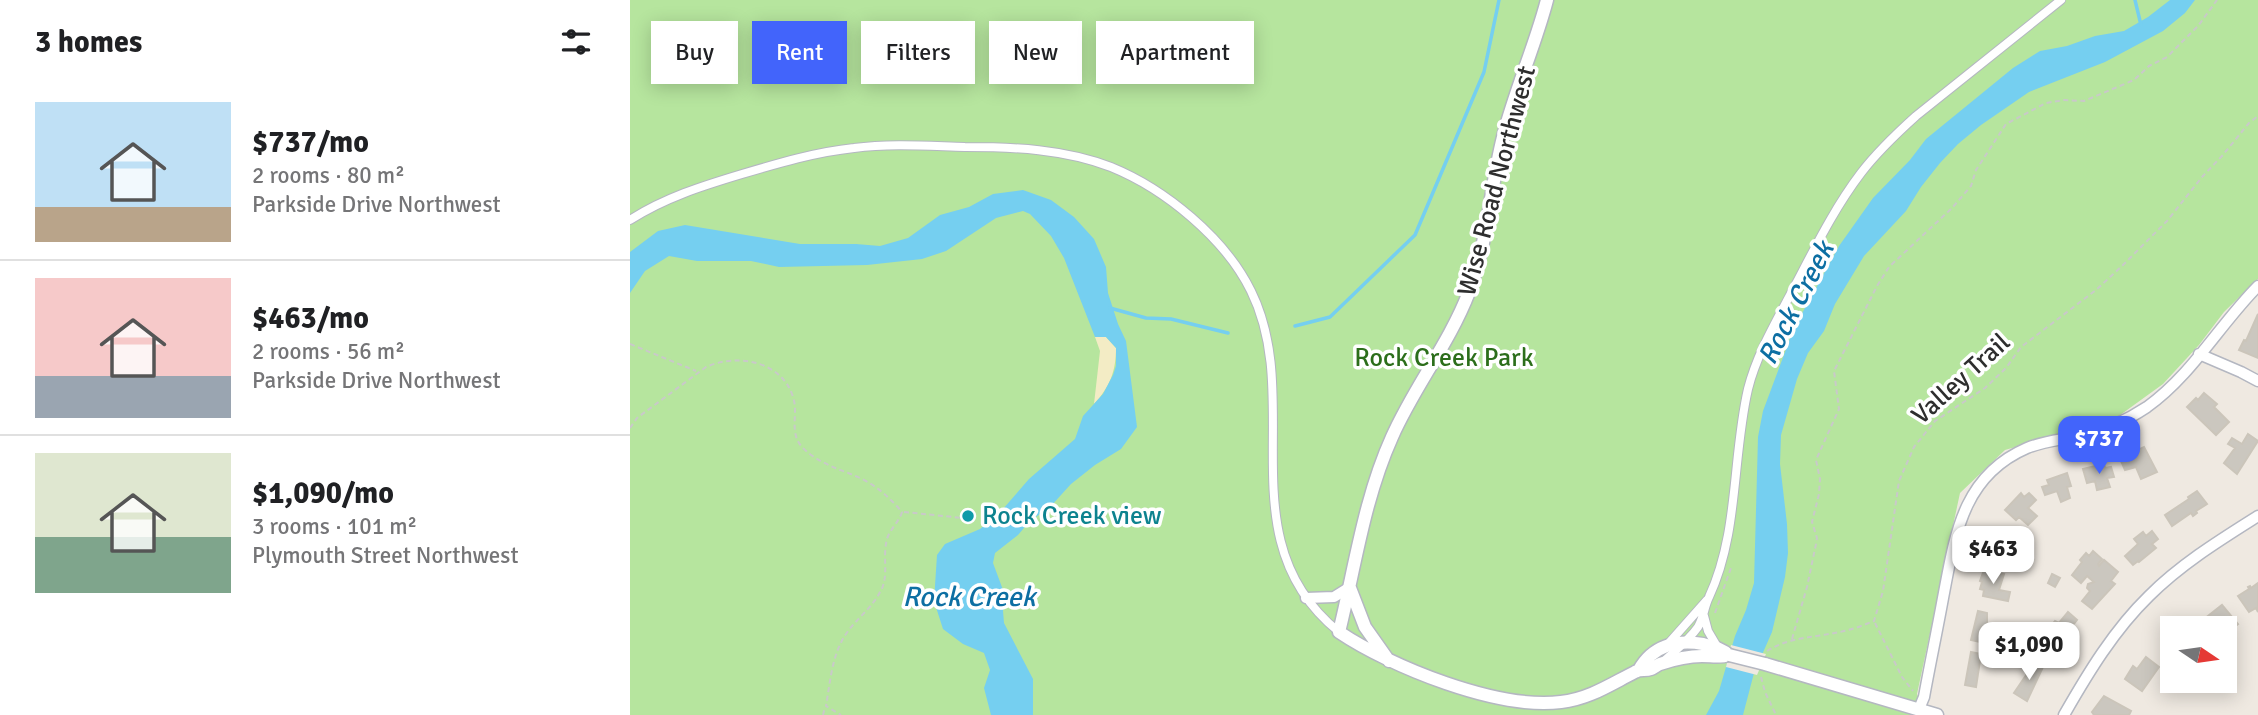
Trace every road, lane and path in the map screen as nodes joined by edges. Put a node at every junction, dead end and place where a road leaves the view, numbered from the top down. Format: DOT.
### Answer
graph roads {
  1 [pos="1547,0"];
  2 [pos="2061,0"];
  3 [pos="2217,0"];
  4 [pos="2258,116"];
  5 [pos="630,220"];
  6 [pos="2258,286"];
  7 [pos="630,344"];
  8 [pos="2199,355"];
  9 [pos="697,372"];
  10 [pos="2258,382"];
  11 [pos="630,428"];
  12 [pos="902,512"];
  13 [pos="2258,516"];
  14 [pos="963,518"];
  15 [pos="1733,563"];
  16 [pos="1350,587"];
  17 [pos="1306,598"];
  18 [pos="1707,600"];
  19 [pos="1709,616"];
  20 [pos="1874,621"];
  21 [pos="1685,626"];
  22 [pos="1339,632"];
  23 [pos="1791,640"];
  24 [pos="1684,642"];
  25 [pos="1668,644"];
  26 [pos="1724,652"];
  27 [pos="1700,656"];
  28 [pos="1765,658"];
  29 [pos="1390,661"];
  30 [pos="1660,664"];
  31 [pos="1639,670"];
  32 [pos="1761,678"];
  33 [pos="1914,692"];
  34 [pos="826,706"];
  35 [pos="1919,709"];
  36 [pos="823,715"];
  37 [pos="841,715"];
  38 [pos="1776,715"];
  39 [pos="1937,715"];
  40 [pos="2064,715"];
  1 -- 16 [label="street, Wise Road Northwest"];
  2 -- 18 [label="street"];
  3 -- 23 [label="path"];
  4 -- 20 [label="path, Valley Trail"];
  5 -- 17 [label="street"];
  6 -- 8 [label="street"];
  7 -- 9 [label="path"];
  8 -- 10 [label="street"];
  8 -- 35 [label="street"];
  9 -- 11 [label="path"];
  9 -- 12 [label="path"];
  12 -- 14 [label="path"];
  12 -- 34 [label="path"];
  13 -- 40 [label="street"];
  15 -- 19 [label="path"];
  16 -- 17 [label="street"];
  16 -- 22 [label="street, Wise Road Northwest"];
  16 -- 29 [label="street"];
  17 -- 22 [label="street"];
  18 -- 19 [label="street"];
  18 -- 21 [label="street"];
  19 -- 24 [label="street"];
  19 -- 26 [label="street"];
  20 -- 23 [label="path"];
  20 -- 33 [label="path"];
  21 -- 24 [label="street"];
  21 -- 25 [label="street"];
  22 -- 29 [label="street"];
  23 -- 28 [label="path"];
  24 -- 25 [label="street"];
  24 -- 26 [label="street"];
  24 -- 27 [label="street"];
  24 -- 30 [label="street"];
  25 -- 31 [label="street"];
  26 -- 27 [label="street"];
  26 -- 28 [label="street, bridge"];
  27 -- 30 [label="street"];
  28 -- 35 [label="street"];
  29 -- 31 [label="street"];
  30 -- 31 [label="street"];
  32 -- 38 [label="path"];
  34 -- 36 [label="path"];
  34 -- 37 [label="path"];
  35 -- 39 [label="street"];
}
